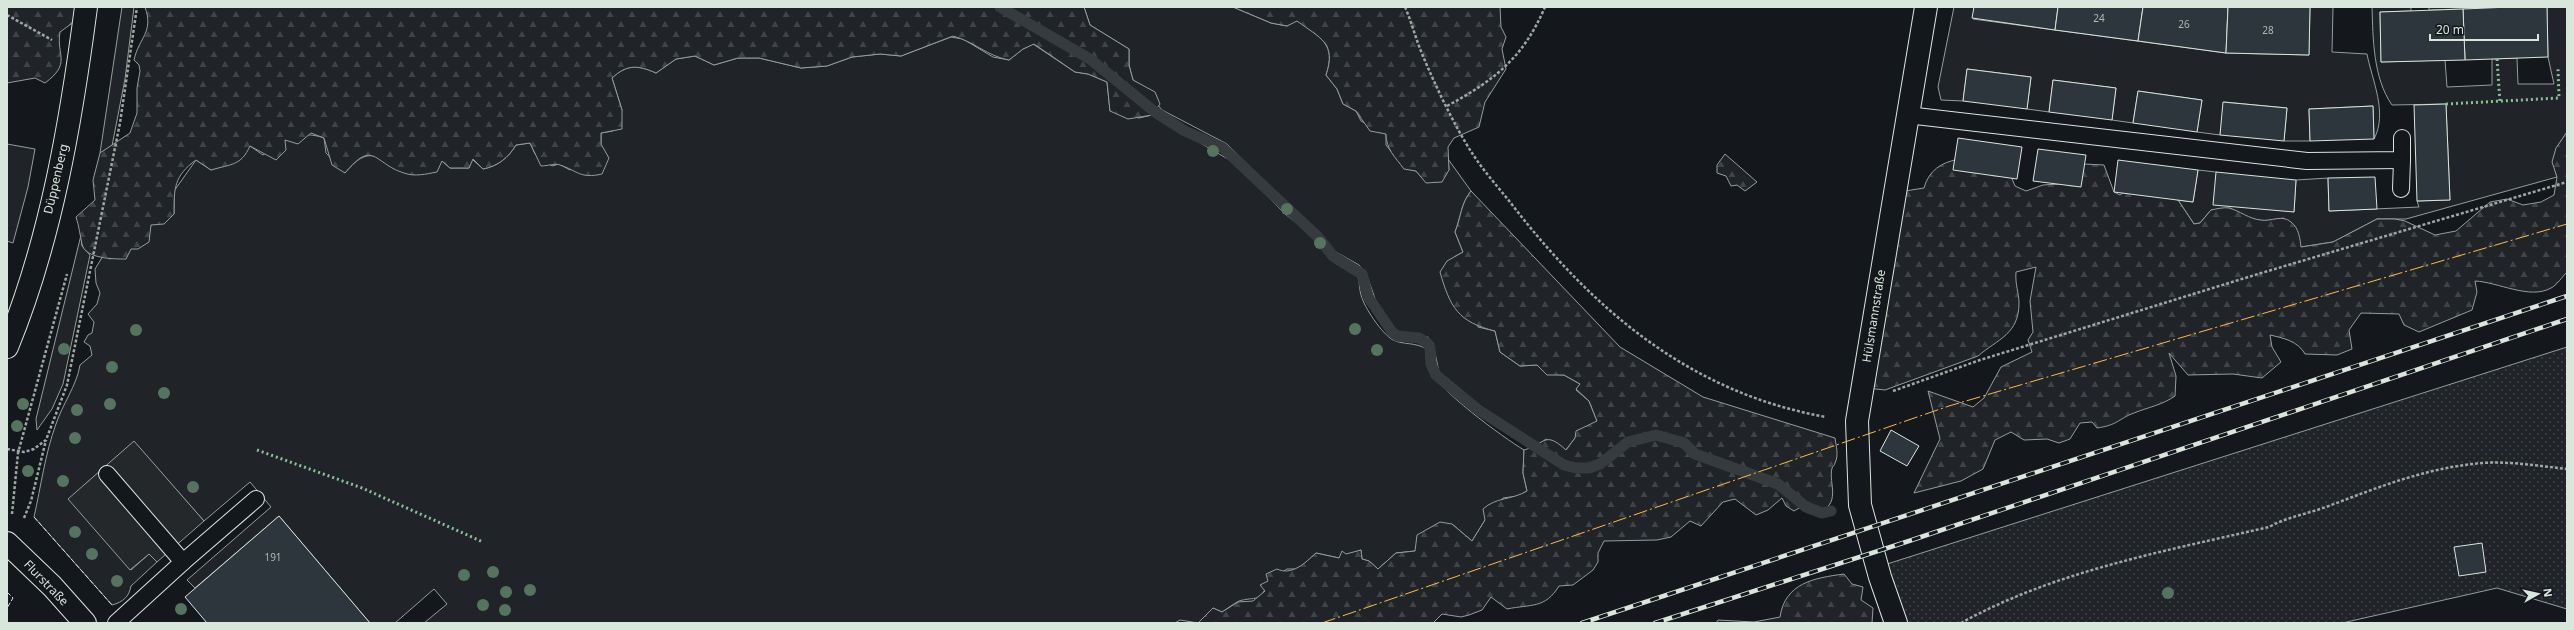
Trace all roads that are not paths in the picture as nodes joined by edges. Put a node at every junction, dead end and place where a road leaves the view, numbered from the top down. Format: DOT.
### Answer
graph roads {
  1 [pos="86,7"];
  2 [pos="1926,7"];
  3 [pos="1907,115"];
  4 [pos="2402,138"];
  5 [pos="2402,160"];
  6 [pos="2402,189"];
  7 [pos="7,347"];
  8 [pos="107,474"];
  9 [pos="256,499"];
  10 [pos="9,545"];
  11 [pos="183,562"];
  12 [pos="85,623"];
  13 [pos="116,623"];
  14 [pos="1896,623"];
  1 -- 7 [label="street, Düppenberg"];
  2 -- 3 [label="street, Hülsmannstraße"];
  3 -- 5 [label="lane"];
  3 -- 14 [label="street, Hülsmannstraße"];
  4 -- 5 [label="lane"];
  5 -- 6 [label="lane"];
  8 -- 11 [label="lane"];
  9 -- 11 [label="lane"];
  10 -- 12 [label="street, Flurstraße"];
  11 -- 13 [label="lane"];
}
